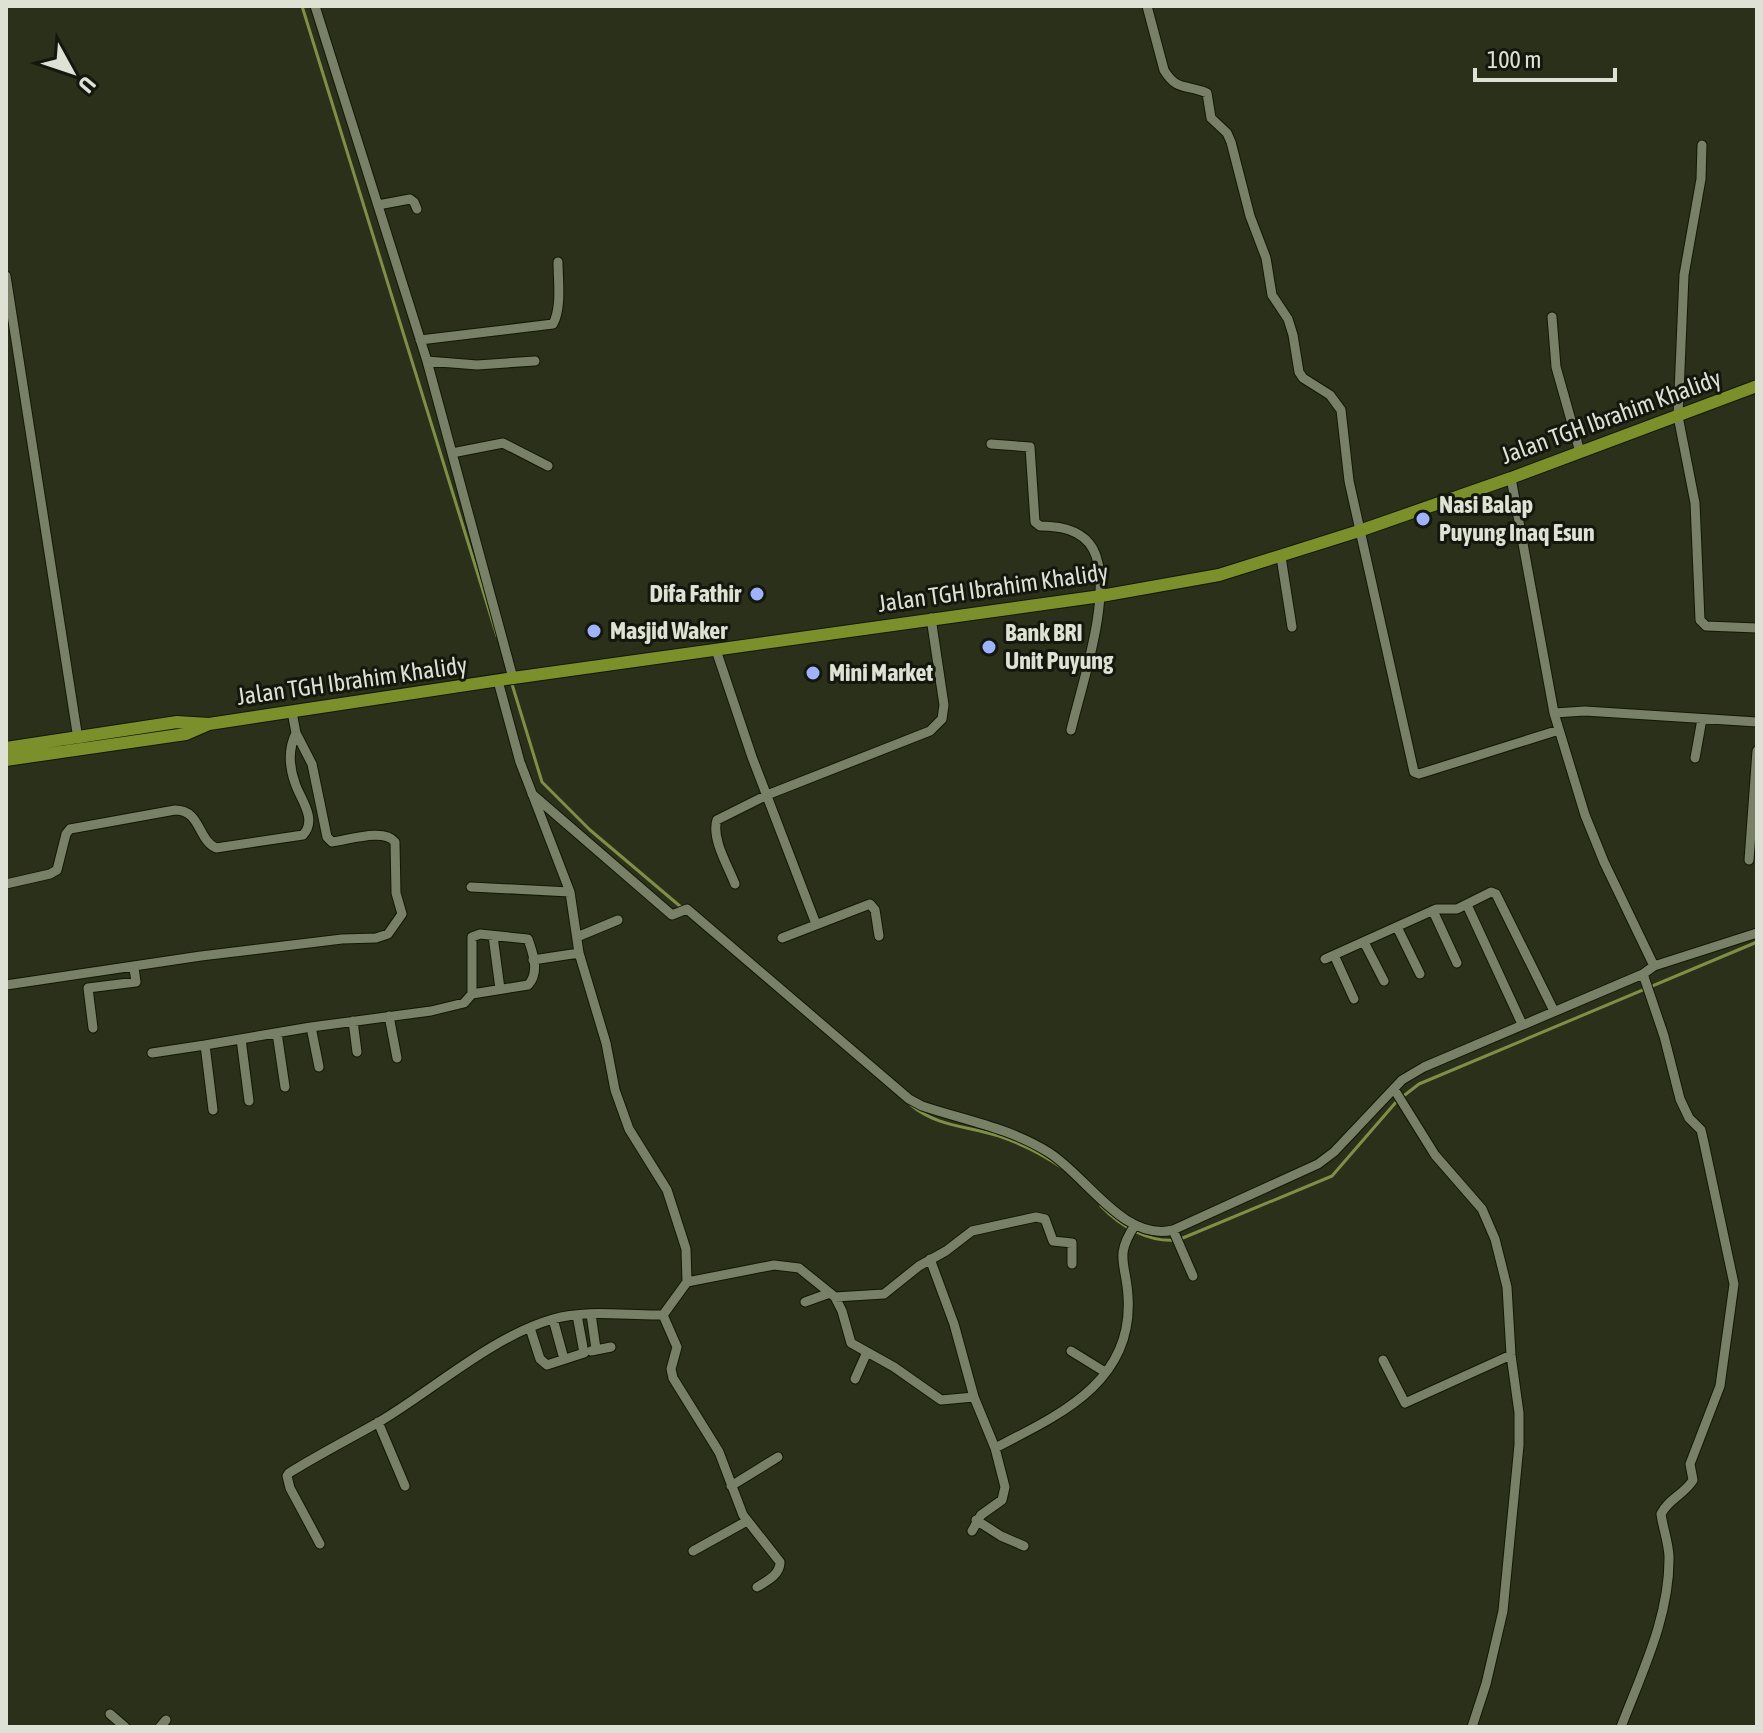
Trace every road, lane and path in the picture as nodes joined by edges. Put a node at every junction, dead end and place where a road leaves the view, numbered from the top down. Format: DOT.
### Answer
graph roads {
  1 [pos="315,6"];
  2 [pos="1147,6"];
  3 [pos="1702,145"];
  4 [pos="378,205"];
  5 [pos="417,209"];
  6 [pos="558,262"];
  7 [pos="6,276"];
  8 [pos="1552,317"];
  9 [pos="420,340"];
  10 [pos="427,361"];
  11 [pos="535,361"];
  12 [pos="1757,386"];
  13 [pos="1678,416"];
  14 [pos="991,444"];
  15 [pos="1580,452"];
  16 [pos="452,453"];
  17 [pos="548,466"];
  18 [pos="1511,478"];
  19 [pos="1359,531"];
  20 [pos="1281,557"];
  21 [pos="1101,596"];
  22 [pos="931,618"];
  23 [pos="1292,627"];
  24 [pos="1757,628"];
  25 [pos="716,650"];
  26 [pos="506,679"];
  27 [pos="292,712"];
  28 [pos="1554,713"];
  29 [pos="1702,719"];
  30 [pos="1757,722"];
  31 [pos="209,724"];
  32 [pos="1071,730"];
  33 [pos="1559,730"];
  34 [pos="296,733"];
  35 [pos="78,739"];
  36 [pos="6,748"];
  37 [pos="1757,751"];
  38 [pos="1695,758"];
  39 [pos="6,760"];
  40 [pos="532,794"];
  41 [pos="767,795"];
  42 [pos="1749,860"];
  43 [pos="6,884"];
  44 [pos="735,884"];
  45 [pos="471,887"];
  46 [pos="570,892"];
  47 [pos="1467,905"];
  48 [pos="1433,911"];
  49 [pos="618,920"];
  50 [pos="816,924"];
  51 [pos="1397,927"];
  52 [pos="1757,933"];
  53 [pos="493,936"];
  54 [pos="879,936"];
  55 [pos="577,937"];
  56 [pos="782,938"];
  57 [pos="1364,942"];
  58 [pos="579,953"];
  59 [pos="533,960"];
  60 [pos="1457,963"];
  61 [pos="1654,966"];
  62 [pos="134,968"];
  63 [pos="1420,974"];
  64 [pos="1644,976"];
  65 [pos="1384,981"];
  66 [pos="6,985"];
  67 [pos="500,989"];
  68 [pos="472,994"];
  69 [pos="1354,999"];
  70 [pos="1554,1011"];
  71 [pos="389,1016"];
  72 [pos="353,1021"];
  73 [pos="1522,1024"];
  74 [pos="311,1027"];
  75 [pos="93,1028"];
  76 [pos="277,1033"];
  77 [pos="241,1039"];
  78 [pos="205,1045"];
  79 [pos="357,1052"];
  80 [pos="152,1053"];
  81 [pos="397,1058"];
  82 [pos="319,1067"];
  83 [pos="285,1087"];
  84 [pos="1398,1095"];
  85 [pos="249,1101"];
  86 [pos="213,1110"];
  87 [pos="1133,1229"];
  88 [pos="1176,1237"];
  89 [pos="930,1259"];
  90 [pos="1072,1264"];
  91 [pos="1193,1276"];
  92 [pos="687,1282"];
  93 [pos="832,1295"];
  94 [pos="805,1302"];
  95 [pos="591,1314"];
  96 [pos="577,1315"];
  97 [pos="663,1315"];
  98 [pos="553,1319"];
  99 [pos="530,1328"];
  100 [pos="611,1347"];
  101 [pos="596,1349"];
  102 [pos="1071,1351"];
  103 [pos="867,1352"];
  104 [pos="584,1353"];
  105 [pos="1511,1355"];
  106 [pos="564,1359"];
  107 [pos="1383,1360"];
  108 [pos="1105,1372"];
  109 [pos="855,1379"];
  110 [pos="974,1397"];
  111 [pos="378,1422"];
  112 [pos="995,1448"];
  113 [pos="778,1457"];
  114 [pos="405,1486"];
  115 [pos="731,1486"];
  116 [pos="976,1520"];
  117 [pos="747,1521"];
  118 [pos="972,1531"];
  119 [pos="320,1544"];
  120 [pos="1024,1546"];
  121 [pos="693,1551"];
  122 [pos="757,1587"];
  123 [pos="110,1714"];
  124 [pos="125,1727"];
  125 [pos="1472,1727"];
  126 [pos="1621,1727"];
  1 -- 4 [label="street"];
  2 -- 19 [label="street"];
  3 -- 13 [label="street"];
  4 -- 5 [label="street"];
  4 -- 9 [label="street"];
  6 -- 9 [label="street"];
  7 -- 35 [label="street"];
  8 -- 15 [label="street"];
  9 -- 10 [label="street"];
  10 -- 11 [label="street"];
  10 -- 16 [label="street"];
  12 -- 13 [label="main road, Jalan TGH Ibrahim Khalidy"];
  13 -- 15 [label="main road, Jalan TGH Ibrahim Khalidy"];
  13 -- 24 [label="street"];
  14 -- 21 [label="street"];
  15 -- 18 [label="main road, Jalan TGH Ibrahim Khalidy"];
  16 -- 17 [label="street"];
  16 -- 26 [label="street"];
  18 -- 19 [label="main road, Jalan TGH Ibrahim Khalidy"];
  18 -- 28 [label="street"];
  19 -- 20 [label="main road, Jalan TGH Ibrahim Khalidy"];
  19 -- 33 [label="street"];
  20 -- 21 [label="main road, Jalan TGH Ibrahim Khalidy"];
  20 -- 23 [label="street"];
  21 -- 22 [label="main road, Jalan TGH Ibrahim Khalidy"];
  21 -- 32 [label="street"];
  22 -- 25 [label="main road, Jalan TGH Ibrahim Khalidy"];
  22 -- 41 [label="street"];
  25 -- 26 [label="main road, Jalan TGH Ibrahim Khalidy"];
  25 -- 41 [label="street"];
  26 -- 27 [label="main road, Jalan TGH Ibrahim Khalidy"];
  26 -- 40 [label="street"];
  27 -- 31 [label="main road, Jalan TGH Ibrahim Khalidy"];
  27 -- 34 [label="street"];
  28 -- 29 [label="street"];
  28 -- 33 [label="street"];
  29 -- 30 [label="street"];
  29 -- 38 [label="street"];
  31 -- 35 [label="main road, Jalan TGH Ibrahim Khalidy"];
  31 -- 39 [label="main road, Jalan TGH Ibrahim Khalidy"];
  33 -- 61 [label="street"];
  34 -- 43 [label="street"];
  34 -- 62 [label="street"];
  35 -- 36 [label="main road, Jalan TGH Ibrahim Khalidy"];
  37 -- 42 [label="street"];
  40 -- 46 [label="street"];
  40 -- 87 [label="street"];
  41 -- 44 [label="street"];
  41 -- 50 [label="street"];
  45 -- 46 [label="street"];
  46 -- 55 [label="street"];
  47 -- 48 [label="street"];
  47 -- 70 [label="street"];
  47 -- 73 [label="street"];
  48 -- 51 [label="street"];
  48 -- 60 [label="street"];
  49 -- 55 [label="street"];
  50 -- 54 [label="street"];
  50 -- 56 [label="street"];
  51 -- 57 [label="street"];
  51 -- 63 [label="street"];
  52 -- 61 [label="street"];
  53 -- 59 [label="street"];
  53 -- 67 [label="street"];
  53 -- 68 [label="street"];
  55 -- 58 [label="street"];
  57 -- 65 [label="street"];
  57 -- 69 [label="street"];
  58 -- 59 [label="street"];
  58 -- 92 [label="street"];
  59 -- 67 [label="street"];
  61 -- 64 [label="street"];
  62 -- 66 [label="street"];
  62 -- 75 [label="street"];
  64 -- 70 [label="street"];
  64 -- 126 [label="street"];
  67 -- 68 [label="street"];
  68 -- 71 [label="street"];
  70 -- 73 [label="street"];
  71 -- 72 [label="street"];
  71 -- 81 [label="street"];
  72 -- 74 [label="street"];
  72 -- 79 [label="street"];
  73 -- 84 [label="street"];
  74 -- 76 [label="street"];
  74 -- 82 [label="street"];
  76 -- 77 [label="street"];
  76 -- 83 [label="street"];
  77 -- 78 [label="street"];
  77 -- 85 [label="street"];
  78 -- 80 [label="street"];
  78 -- 86 [label="street"];
  84 -- 88 [label="street"];
  84 -- 105 [label="street"];
  87 -- 88 [label="street"];
  87 -- 108 [label="street"];
  88 -- 91 [label="street"];
  89 -- 90 [label="street"];
  89 -- 93 [label="street"];
  89 -- 110 [label="street"];
  92 -- 93 [label="street"];
  92 -- 97 [label="street"];
  93 -- 94 [label="street"];
  93 -- 103 [label="street"];
  95 -- 96 [label="street"];
  95 -- 97 [label="street"];
  95 -- 101 [label="street"];
  96 -- 98 [label="street"];
  96 -- 104 [label="street"];
  97 -- 115 [label="street"];
  98 -- 99 [label="street"];
  98 -- 106 [label="street"];
  99 -- 106 [label="street"];
  99 -- 111 [label="street"];
  100 -- 101 [label="street"];
  101 -- 104 [label="street"];
  102 -- 108 [label="street"];
  103 -- 109 [label="street"];
  103 -- 110 [label="street"];
  104 -- 106 [label="street"];
  105 -- 107 [label="street"];
  105 -- 125 [label="street"];
  108 -- 112 [label="street"];
  110 -- 112 [label="street"];
  111 -- 114 [label="street"];
  111 -- 119 [label="street"];
  112 -- 116 [label="street"];
  113 -- 115 [label="street"];
  115 -- 117 [label="street"];
  116 -- 118 [label="street"];
  116 -- 120 [label="street"];
  117 -- 121 [label="street"];
  117 -- 122 [label="street"];
  123 -- 124 [label="street"];
}
